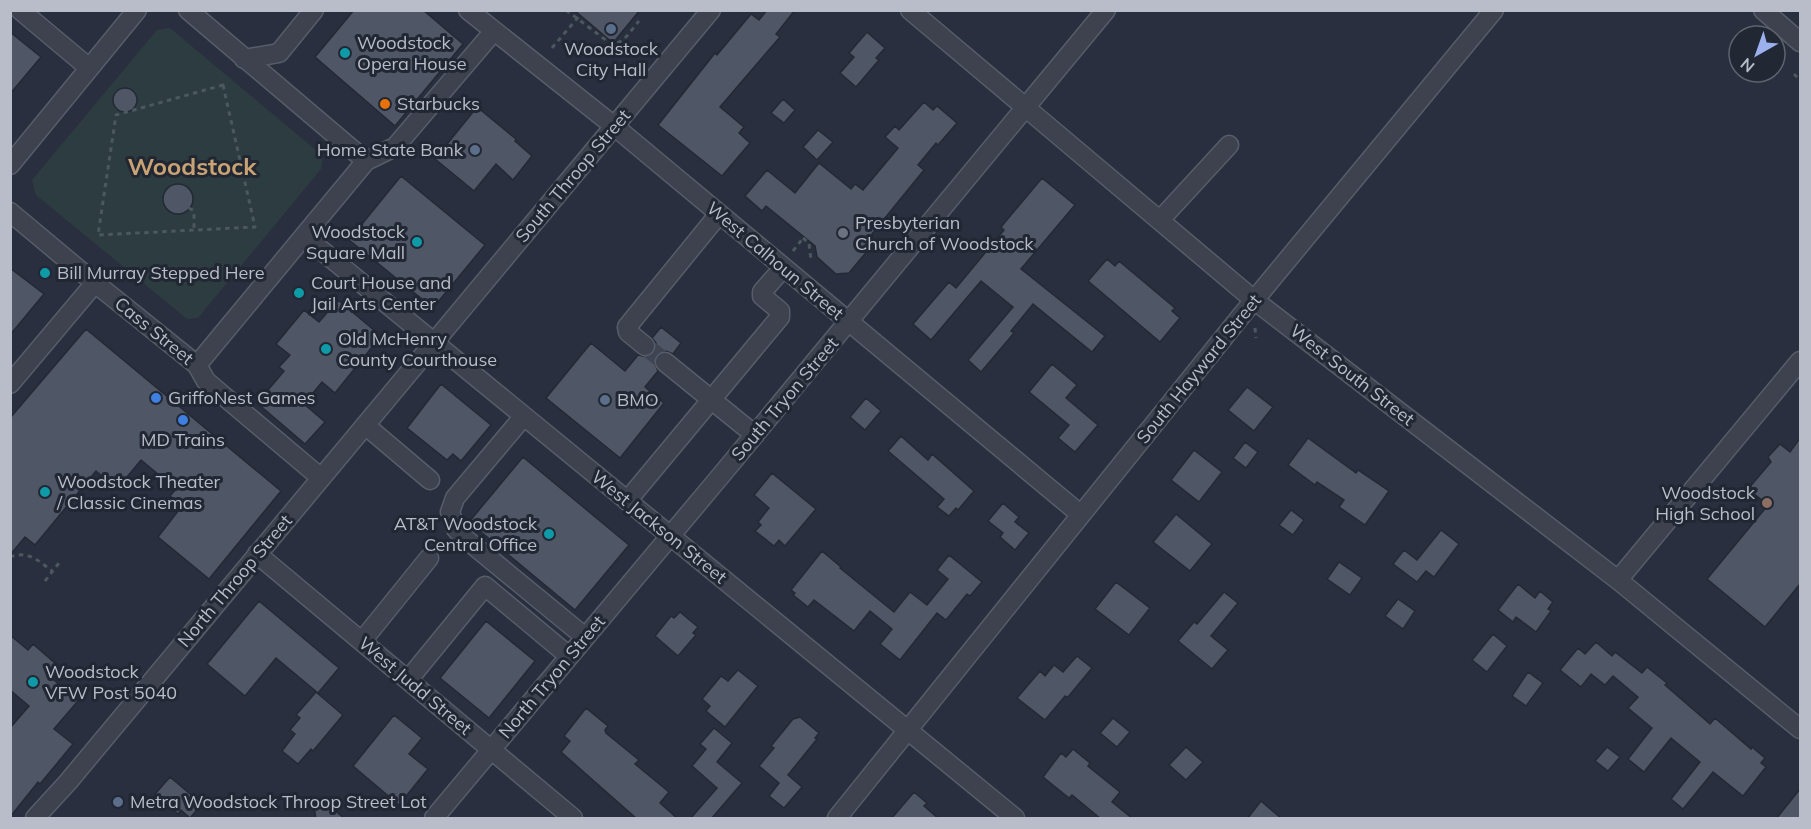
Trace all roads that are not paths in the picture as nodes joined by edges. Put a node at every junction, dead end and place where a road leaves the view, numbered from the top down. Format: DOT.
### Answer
graph roads {
  1 [pos="20,10"];
  2 [pos="137,10"];
  3 [pos="188,10"];
  4 [pos="314,10"];
  5 [pos="468,10"];
  6 [pos="711,10"];
  7 [pos="910,10"];
  8 [pos="1106,10"];
  9 [pos="1494,10"];
  10 [pos="1764,10"];
  11 [pos="494,31"];
  12 [pos="1800,42"];
  13 [pos="279,53"];
  14 [pos="244,59"];
  15 [pos="88,68"];
  16 [pos="284,92"];
  17 [pos="1026,107"];
  18 [pos="614,126"];
  19 [pos="1229,145"];
  20 [pos="366,161"];
  21 [pos="10,165"];
  22 [pos="10,212"];
  23 [pos="719,214"];
  24 [pos="1160,220"];
  25 [pos="304,236"];
  26 [pos="783,268"];
  27 [pos="94,283"];
  28 [pos="1254,300"];
  29 [pos="849,323"];
  30 [pos="435,342"];
  31 [pos="645,346"];
  32 [pos="665,362"];
  33 [pos="1800,362"];
  34 [pos="197,365"];
  35 [pos="10,384"];
  36 [pos="712,400"];
  37 [pos="524,416"];
  38 [pos="365,425"];
  39 [pos="755,435"];
  40 [pos="321,478"];
  41 [pos="430,480"];
  42 [pos="627,501"];
  43 [pos="1080,514"];
  44 [pos="669,536"];
  45 [pos="257,554"];
  46 [pos="429,558"];
  47 [pos="1618,580"];
  48 [pos="585,638"];
  49 [pos="362,641"];
  50 [pos="569,656"];
  51 [pos="408,680"];
  52 [pos="1800,729"];
  53 [pos="909,731"];
  54 [pos="492,750"];
  55 [pos="35,819"];
  56 [pos="434,819"];
  57 [pos="573,819"];
  58 [pos="837,819"];
  59 [pos="1015,819"];
  1 -- 15 [label="street"];
  2 -- 15 [label="street"];
  3 -- 14 [label="street"];
  4 -- 13 [label="street"];
  5 -- 11 [label="street, West Calhoun Street"];
  6 -- 18 [label="street, South Throop Street"];
  7 -- 17 [label="street, West South Street"];
  8 -- 17 [label="street, South Tryon Street"];
  9 -- 28 [label="street, South Hayward Street"];
  10 -- 12 [label="street"];
  11 -- 18 [label="street, West Calhoun Street"];
  11 -- 20 [label="street"];
  13 -- 14 [label="street"];
  13 -- 16 [label="street"];
  14 -- 16 [label="street"];
  15 -- 21 [label="street"];
  16 -- 20 [label="street"];
  17 -- 24 [label="street, West South Street"];
  17 -- 29 [label="street, South Tryon Street"];
  18 -- 23 [label="street, West Calhoun Street"];
  18 -- 30 [label="street, South Throop Street"];
  19 -- 24 [label="street"];
  20 -- 25 [label="street"];
  22 -- 27 [label="street, Cass Street"];
  23 -- 26 [label="street, West Calhoun Street"];
  23 -- 31 [label="street"];
  24 -- 28 [label="street, West South Street"];
  25 -- 30 [label="street, West Jackson Street"];
  25 -- 34 [label="street"];
  26 -- 29 [label="street, West Calhoun Street"];
  26 -- 36 [label="street"];
  27 -- 34 [label="street, Cass Street"];
  27 -- 35 [label="street"];
  28 -- 43 [label="street, South Hayward Street"];
  28 -- 47 [label="street, West South Street"];
  29 -- 39 [label="street, South Tryon Street"];
  29 -- 43 [label="street, West Calhoun Street"];
  30 -- 37 [label="street, West Jackson Street"];
  30 -- 38 [label="street, North Throop Street"];
  32 -- 36 [label="street"];
  33 -- 47 [label="street"];
  34 -- 40 [label="street, Cass Street"];
  36 -- 39 [label="street"];
  36 -- 42 [label="street"];
  37 -- 42 [label="street, West Jackson Street"];
  37 -- 48 [label="street"];
  38 -- 40 [label="street, North Throop Street"];
  38 -- 41 [label="street"];
  39 -- 44 [label="street, South Tryon Street"];
  40 -- 45 [label="street, North Throop Street"];
  42 -- 44 [label="street, West Jackson Street"];
  43 -- 53 [label="street, South Hayward Street"];
  44 -- 48 [label="street, North Tryon Street"];
  44 -- 53 [label="street, West Jackson Street"];
  45 -- 49 [label="street, West Judd Street"];
  45 -- 55 [label="street, North Throop Street"];
  46 -- 49 [label="street"];
  47 -- 52 [label="street, West South Street"];
  48 -- 50 [label="street, North Tryon Street"];
  49 -- 51 [label="street, West Judd Street"];
  50 -- 51 [label="street"];
  50 -- 54 [label="street, North Tryon Street"];
  51 -- 54 [label="street, West Judd Street"];
  53 -- 58 [label="street, South Hayward Street"];
  53 -- 59 [label="street, West Jackson Street"];
  54 -- 56 [label="street, North Tryon Street"];
  54 -- 57 [label="street, West Judd Street"];
}
